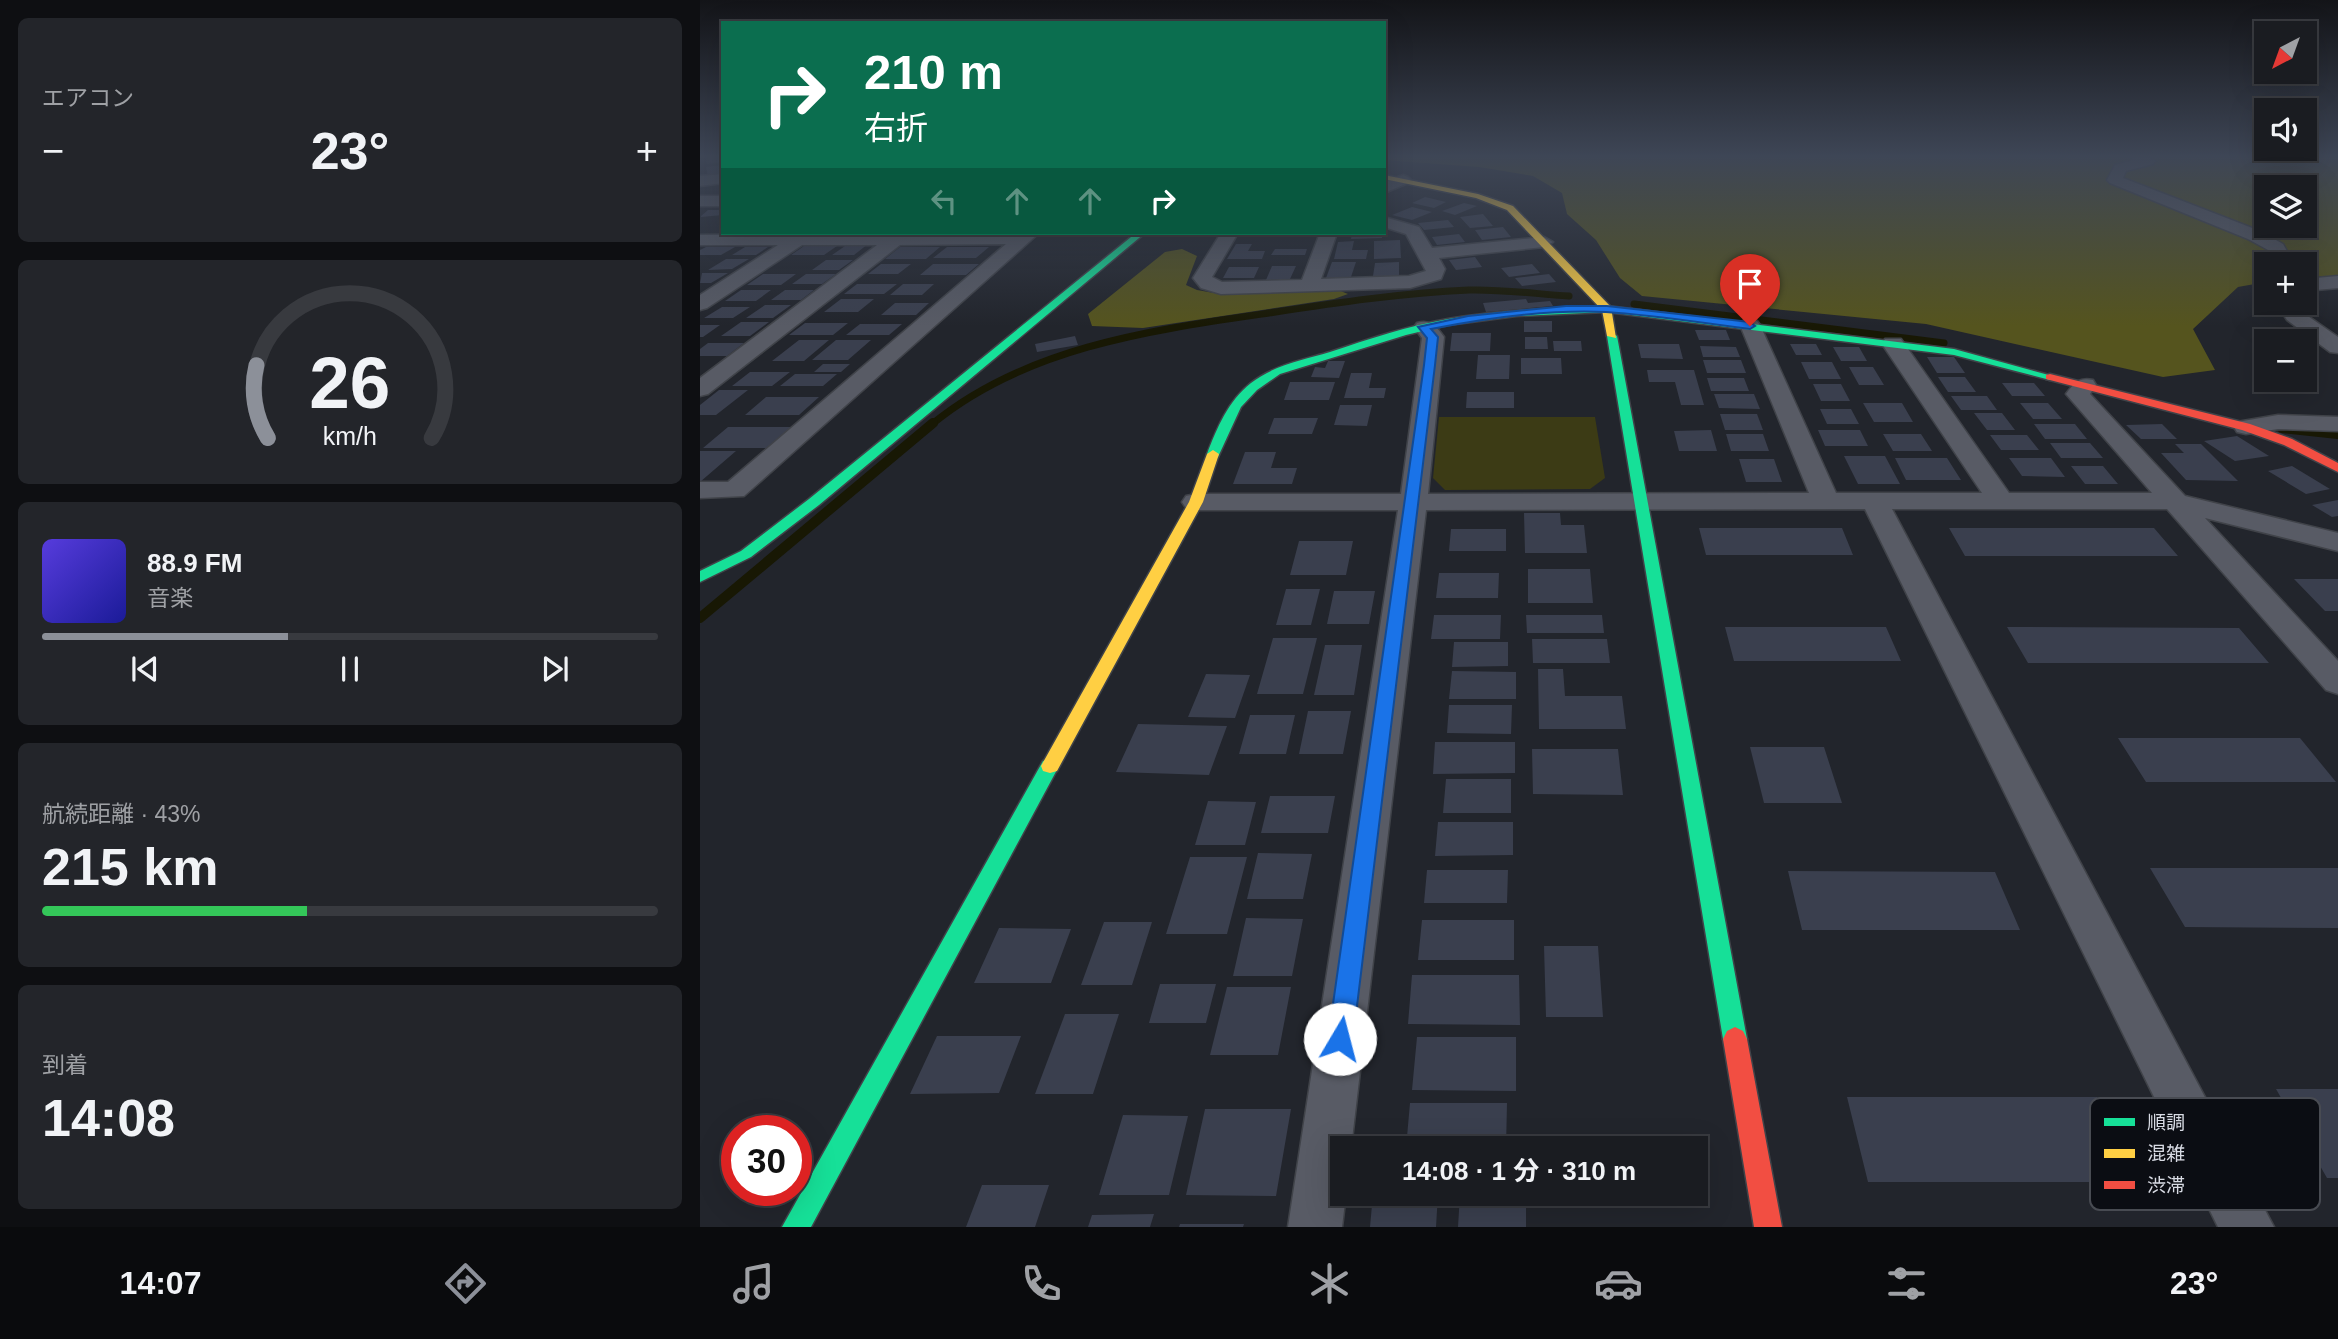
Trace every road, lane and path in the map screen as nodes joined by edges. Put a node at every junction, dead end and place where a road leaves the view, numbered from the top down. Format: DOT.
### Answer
graph roads {
  1 [pos="1514,212"];
  2 [pos="2197,212"];
  3 [pos="1386,223"];
  4 [pos="721,228"];
  5 [pos="1139,235"];
  6 [pos="1227,235"];
  7 [pos="1327,235"];
  8 [pos="1027,236"];
  9 [pos="896,239"];
  10 [pos="700,240"];
  11 [pos="798,240"];
  12 [pos="1544,242"];
  13 [pos="2279,252"];
  14 [pos="1429,254"];
  15 [pos="2338,282"];
  16 [pos="1310,284"];
  17 [pos="2317,284"];
  18 [pos="700,304"];
  19 [pos="1607,309"];
  20 [pos="2293,315"];
  21 [pos="1750,326"];
  22 [pos="1424,327"];
  23 [pos="1893,344"];
  24 [pos="2338,347"];
  25 [pos="2085,385"];
  26 [pos="700,389"];
  27 [pos="2338,424"];
  28 [pos="2246,428"];
  29 [pos="2338,468"];
  30 [pos="700,490"];
  31 [pos="2000,500"];
  32 [pos="1874,501"];
  33 [pos="2172,501"];
  34 [pos="1196,502"];
  35 [pos="1413,502"];
  36 [pos="1826,502"];
  37 [pos="1642,503"];
  38 [pos="2338,542"];
  39 [pos="700,577"];
  40 [pos="2338,681"];
  41 [pos="2181,1098"];
  42 [pos="2238,1210"];
  43 [pos="796,1227"];
  44 [pos="1315,1227"];
  45 [pos="1768,1227"];
  46 [pos="2247,1227"];
  1 -- 12 [label="street"];
  2 -- 13 [label="street"];
  3 -- 14 [label="street"];
  4 -- 10 [label="street"];
  5 -- 39 [label="street"];
  6 -- 16 [label="street"];
  7 -- 16 [label="street"];
  8 -- 9 [label="street"];
  8 -- 30 [label="street"];
  9 -- 11 [label="street"];
  9 -- 26 [label="street"];
  10 -- 11 [label="street"];
  11 -- 18 [label="street"];
  12 -- 14 [label="street"];
  12 -- 19 [label="street"];
  14 -- 16 [label="street"];
  15 -- 17 [label="street"];
  19 -- 21 [label="street"];
  19 -- 22 [label="street"];
  19 -- 37 [label="street"];
  20 -- 24 [label="street"];
  21 -- 23 [label="street"];
  21 -- 36 [label="street"];
  22 -- 34 [label="street"];
  22 -- 35 [label="street"];
  23 -- 25 [label="street"];
  23 -- 31 [label="street"];
  25 -- 28 [label="street"];
  25 -- 33 [label="street"];
  27 -- 28 [label="street"];
  28 -- 29 [label="street"];
  31 -- 32 [label="street"];
  31 -- 33 [label="street"];
  32 -- 36 [label="street"];
  32 -- 41 [label="street"];
  33 -- 38 [label="street"];
  33 -- 40 [label="street"];
  34 -- 35 [label="street"];
  34 -- 43 [label="street"];
  35 -- 37 [label="street"];
  35 -- 44 [label="street"];
  36 -- 37 [label="street"];
  37 -- 45 [label="street"];
  42 -- 46 [label="street"];
}
